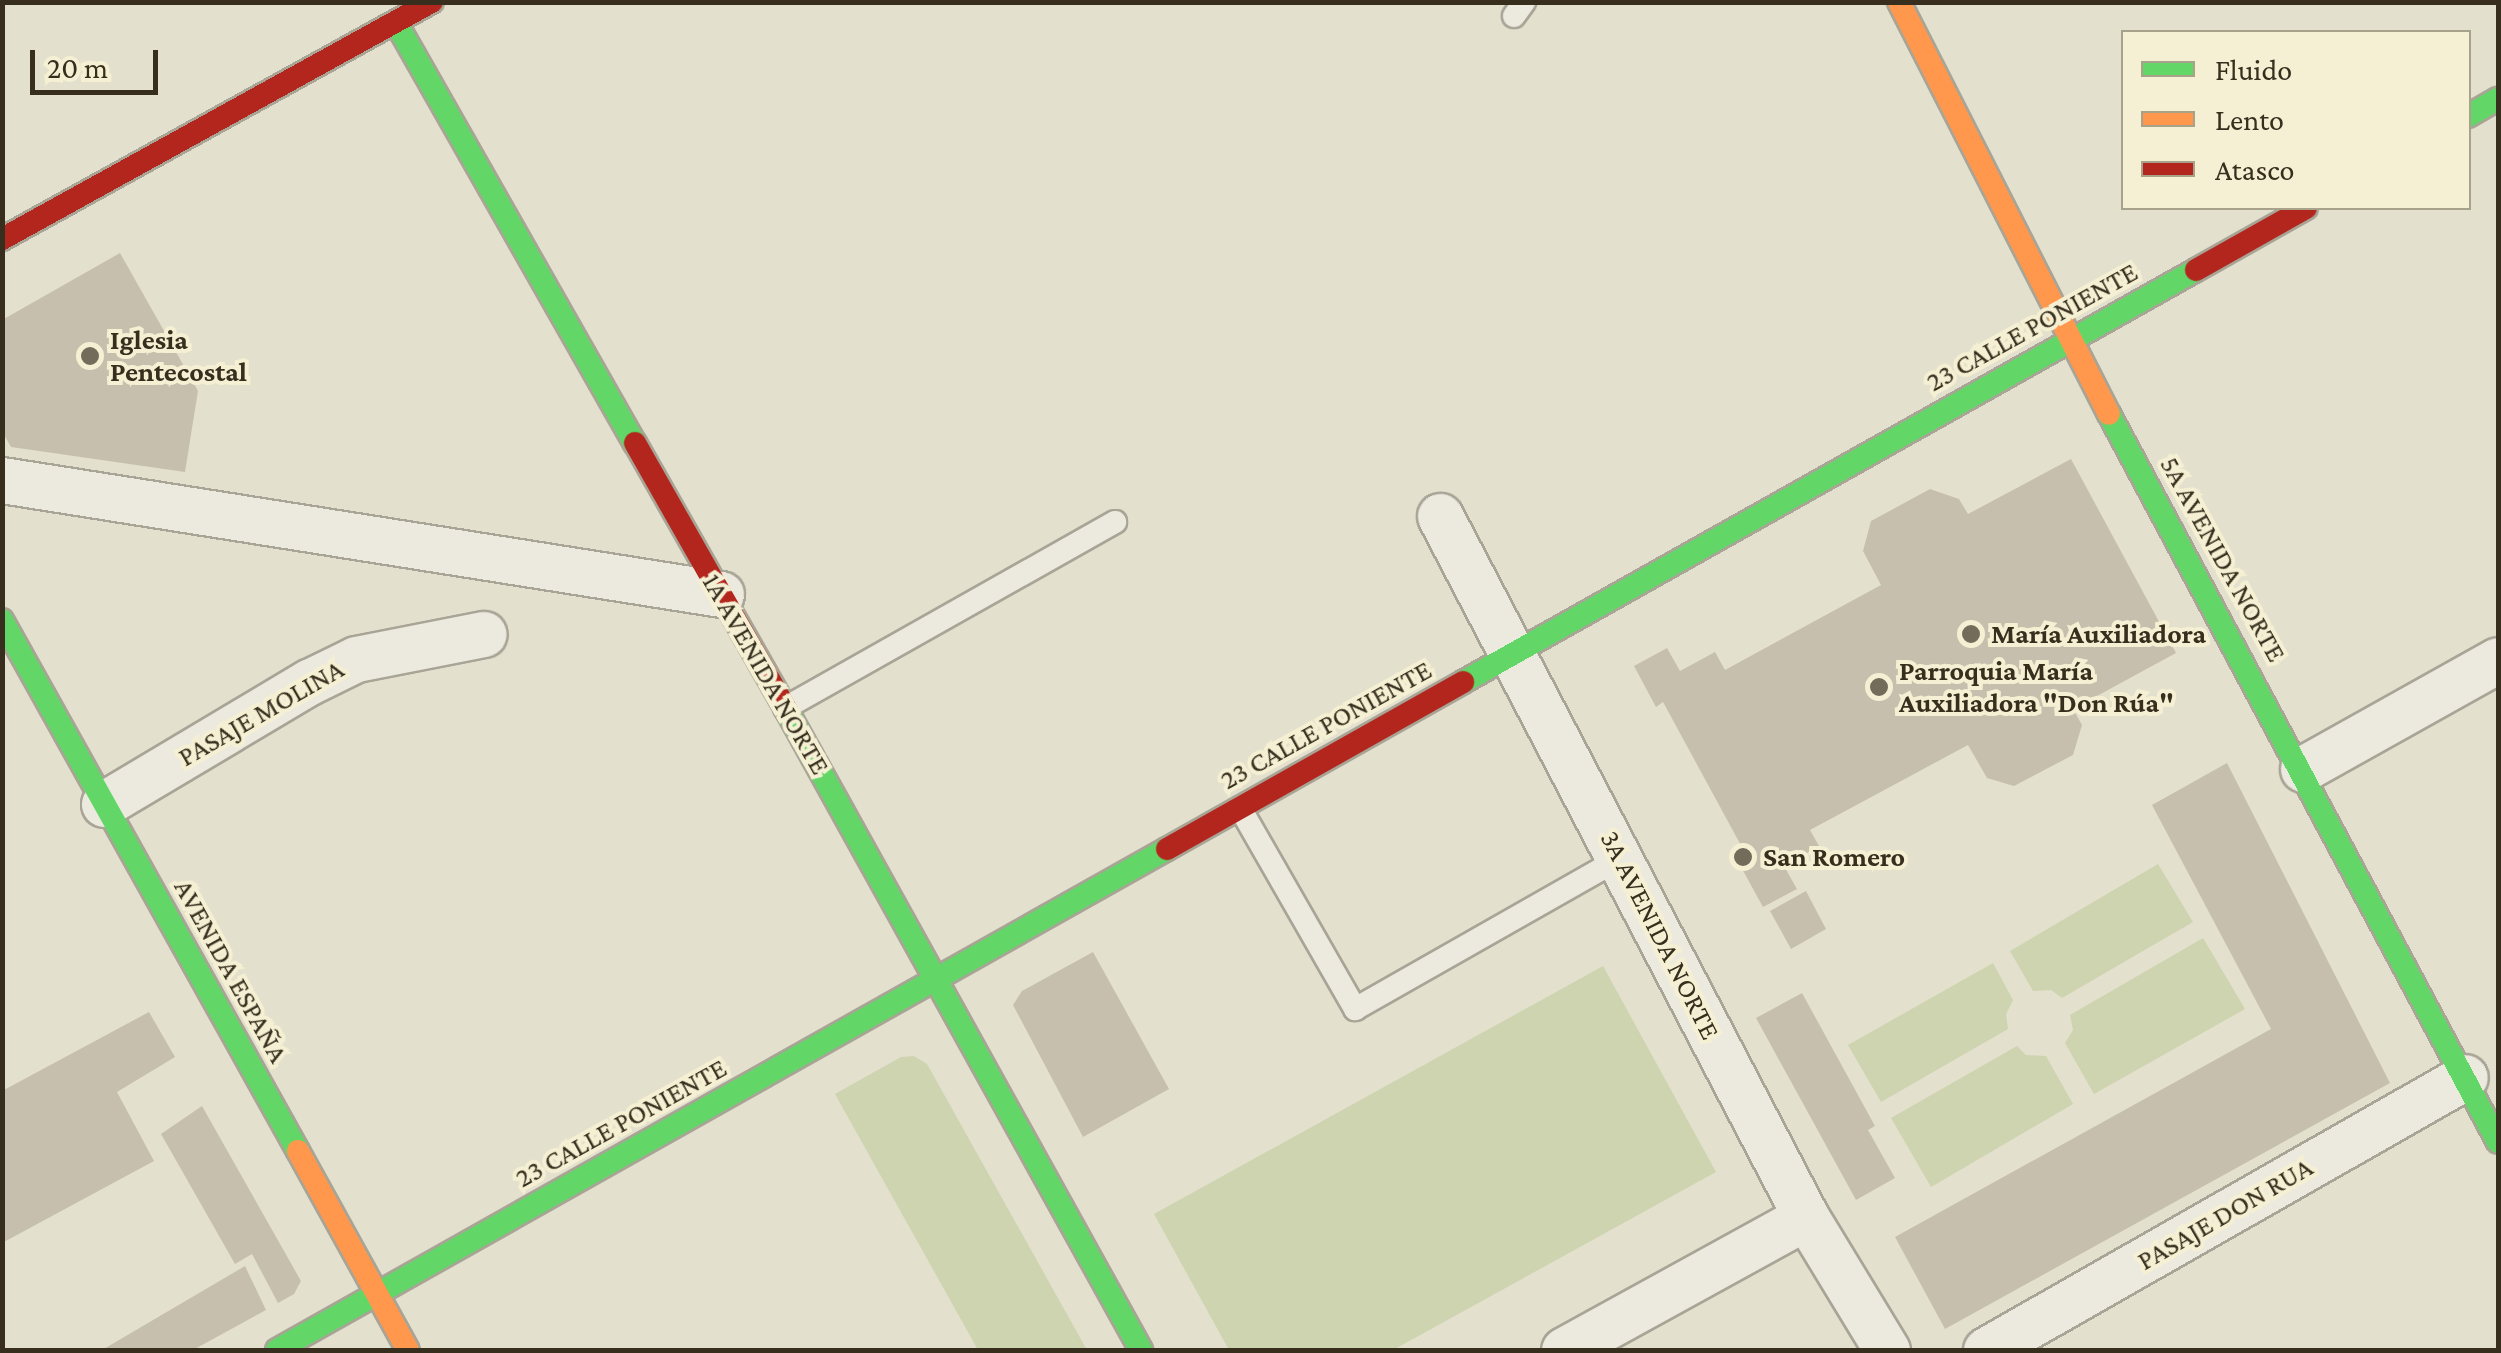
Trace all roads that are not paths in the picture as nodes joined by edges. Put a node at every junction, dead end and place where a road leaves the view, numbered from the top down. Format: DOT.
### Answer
graph roads {
  1 [pos="1899,2"];
  2 [pos="404,9"];
  3 [pos="2498,98"];
  4 [pos="2471,114"];
  5 [pos="2302,210"];
  6 [pos="2,239"];
  7 [pos="2070,341"];
  8 [pos="2,480"];
  9 [pos="1440,516"];
  10 [pos="1114,522"];
  11 [pos="721,594"];
  12 [pos="2,620"];
  13 [pos="484,634"];
  14 [pos="1514,654"];
  15 [pos="2498,660"];
  16 [pos="785,708"];
  17 [pos="2303,769"];
  18 [pos="104,804"];
  19 [pos="1240,808"];
  20 [pos="1621,858"];
  21 [pos="939,978"];
  22 [pos="2464,1077"];
  23 [pos="2498,1142"];
  24 [pos="1806,1217"];
  25 [pos="377,1296"];
  26 [pos="276,1350"];
  27 [pos="408,1350"];
  28 [pos="1141,1350"];
  29 [pos="1564,1350"];
  30 [pos="1888,1350"];
  31 [pos="1986,1350"];
  1 -- 7 [label="street, 5A AVENIDA NORTE"];
  2 -- 6 [label="street"];
  2 -- 11 [label="street, 1A AVENIDA NORTE"];
  3 -- 4 [label="street"];
  5 -- 7 [label="street, 23 CALLE PONIENTE"];
  7 -- 14 [label="street, 23 CALLE PONIENTE"];
  7 -- 17 [label="street, 5A AVENIDA NORTE"];
  8 -- 11 [label="street"];
  9 -- 14 [label="street, 3A AVENIDA NORTE"];
  10 -- 16 [label="lane"];
  11 -- 16 [label="street, 1A AVENIDA NORTE"];
  12 -- 18 [label="street, AVENIDA ESPAÑA"];
  13 -- 18 [label="street, PASAJE MOLINA"];
  14 -- 19 [label="street, 23 CALLE PONIENTE"];
  14 -- 20 [label="street, 3A AVENIDA NORTE"];
  15 -- 17 [label="street"];
  16 -- 21 [label="street, 1A AVENIDA NORTE"];
  17 -- 22 [label="street, 5A AVENIDA NORTE"];
  18 -- 25 [label="street, AVENIDA ESPAÑA"];
  19 -- 20 [label="lane"];
  19 -- 21 [label="street, 23 CALLE PONIENTE"];
  20 -- 24 [label="street, 3A AVENIDA NORTE"];
  21 -- 25 [label="street, 23 CALLE PONIENTE"];
  21 -- 28 [label="street, 1A AVENIDA NORTE"];
  22 -- 23 [label="street, 5A AVENIDA NORTE"];
  22 -- 31 [label="street, PASAJE DON RUA"];
  24 -- 29 [label="street"];
  24 -- 30 [label="street, 3A AVENIDA NORTE"];
  25 -- 26 [label="street, 23 CALLE PONIENTE"];
  25 -- 27 [label="street, AVENIDA ESPAÑA"];
}
